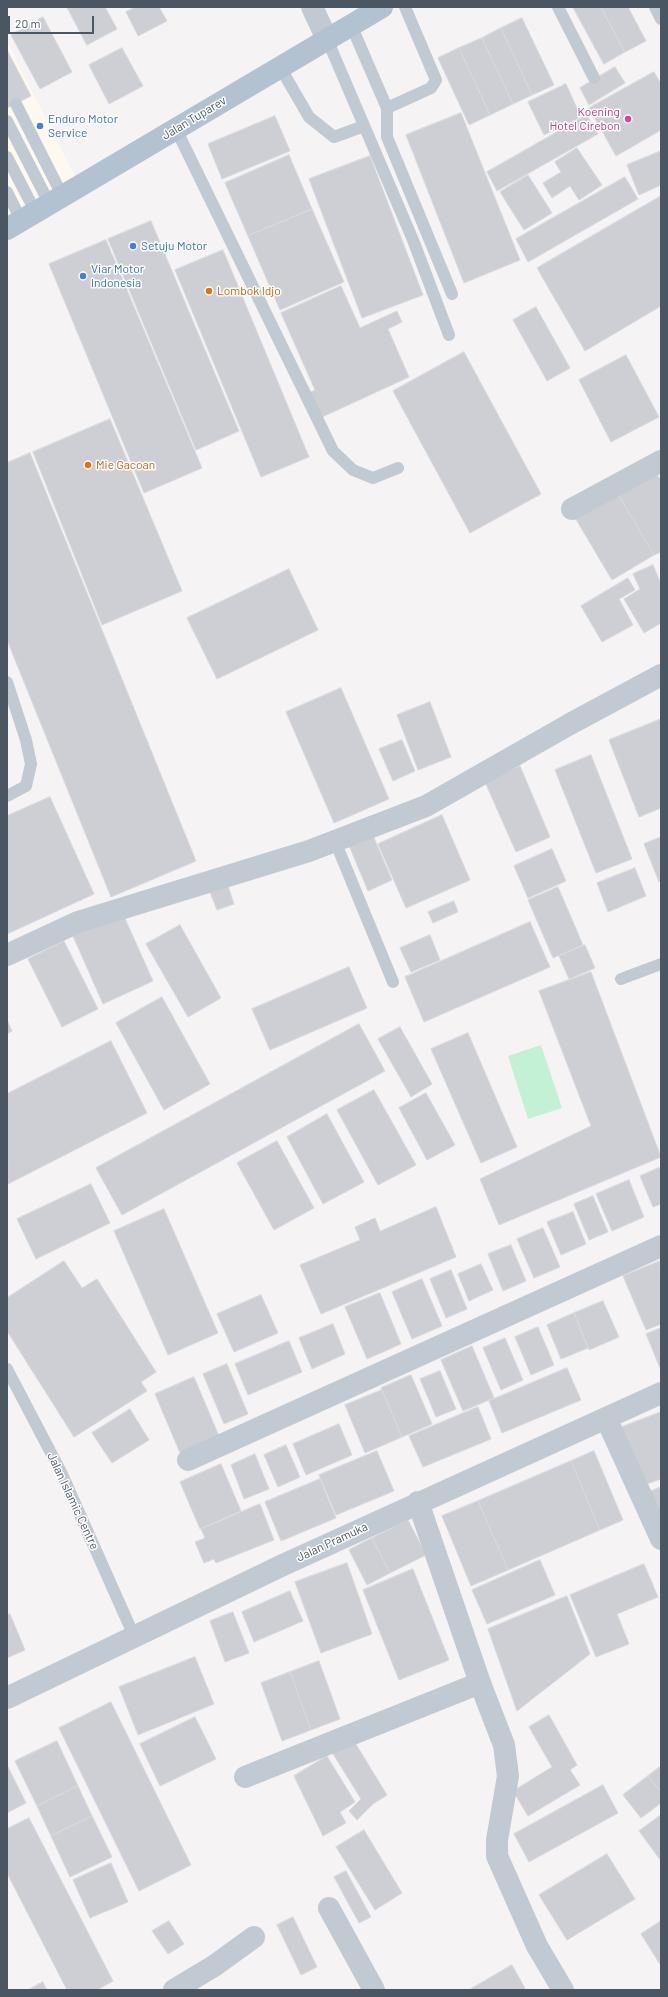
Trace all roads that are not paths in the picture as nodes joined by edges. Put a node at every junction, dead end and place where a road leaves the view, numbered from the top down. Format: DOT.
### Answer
graph roads {
  1 [pos="312,7"];
  2 [pos="382,7"];
  3 [pos="405,7"];
  4 [pos="558,7"];
  5 [pos="655,7"];
  6 [pos="661,19"];
  7 [pos="351,25"];
  8 [pos="327,39"];
  9 [pos="280,67"];
  10 [pos="594,78"];
  11 [pos="16,104"];
  12 [pos="387,108"];
  13 [pos="7,121"];
  14 [pos="364,126"];
  15 [pos="176,129"];
  16 [pos="7,156"];
  17 [pos="7,192"];
  18 [pos="27,216"];
  19 [pos="452,294"];
  20 [pos="449,335"];
  21 [pos="661,461"];
  22 [pos="398,468"];
  23 [pos="572,509"];
  24 [pos="661,675"];
  25 [pos="7,682"];
  26 [pos="7,796"];
  27 [pos="335,840"];
  28 [pos="7,955"];
  29 [pos="661,964"];
  30 [pos="621,979"];
  31 [pos="393,982"];
  32 [pos="661,1246"];
  33 [pos="7,1369"];
  34 [pos="661,1393"];
  35 [pos="606,1418"];
  36 [pos="188,1460"];
  37 [pos="418,1502"];
  38 [pos="661,1539"];
  39 [pos="134,1636"];
  40 [pos="480,1683"];
  41 [pos="7,1698"];
  42 [pos="245,1777"];
  43 [pos="329,1908"];
  44 [pos="254,1937"];
  45 [pos="174,1990"];
  46 [pos="374,1990"];
  47 [pos="563,1990"];
  1 -- 8 [label="street"];
  2 -- 7 [label="main road, Jalan Tuparev"];
  3 -- 12 [label="lane"];
  4 -- 10 [label="lane"];
  5 -- 6 [label="lane"];
  7 -- 8 [label="main road, Jalan Tuparev"];
  7 -- 12 [label="lane"];
  8 -- 9 [label="main road, Jalan Tuparev"];
  8 -- 14 [label="lane"];
  9 -- 14 [label="lane"];
  9 -- 15 [label="main road, Jalan Tuparev"];
  11 -- 18 [label="lane"];
  12 -- 19 [label="lane"];
  13 -- 18 [label="lane"];
  14 -- 20 [label="lane"];
  15 -- 18 [label="main road, Jalan Tuparev"];
  15 -- 22 [label="lane"];
  16 -- 18 [label="lane"];
  17 -- 18 [label="lane"];
  21 -- 23 [label="street"];
  24 -- 27 [label="street"];
  25 -- 26 [label="lane"];
  27 -- 28 [label="street"];
  27 -- 31 [label="lane"];
  29 -- 30 [label="lane"];
  32 -- 36 [label="street"];
  33 -- 39 [label="lane, Jalan Islamic Centre"];
  34 -- 35 [label="street, Jalan Pramuka"];
  35 -- 37 [label="street, Jalan Pramuka"];
  35 -- 38 [label="street"];
  37 -- 39 [label="street, Jalan Pramuka"];
  37 -- 40 [label="street"];
  39 -- 41 [label="street, Jalan Pramuka"];
  40 -- 42 [label="street"];
  40 -- 47 [label="street"];
  43 -- 46 [label="street"];
  44 -- 45 [label="street"];
}
